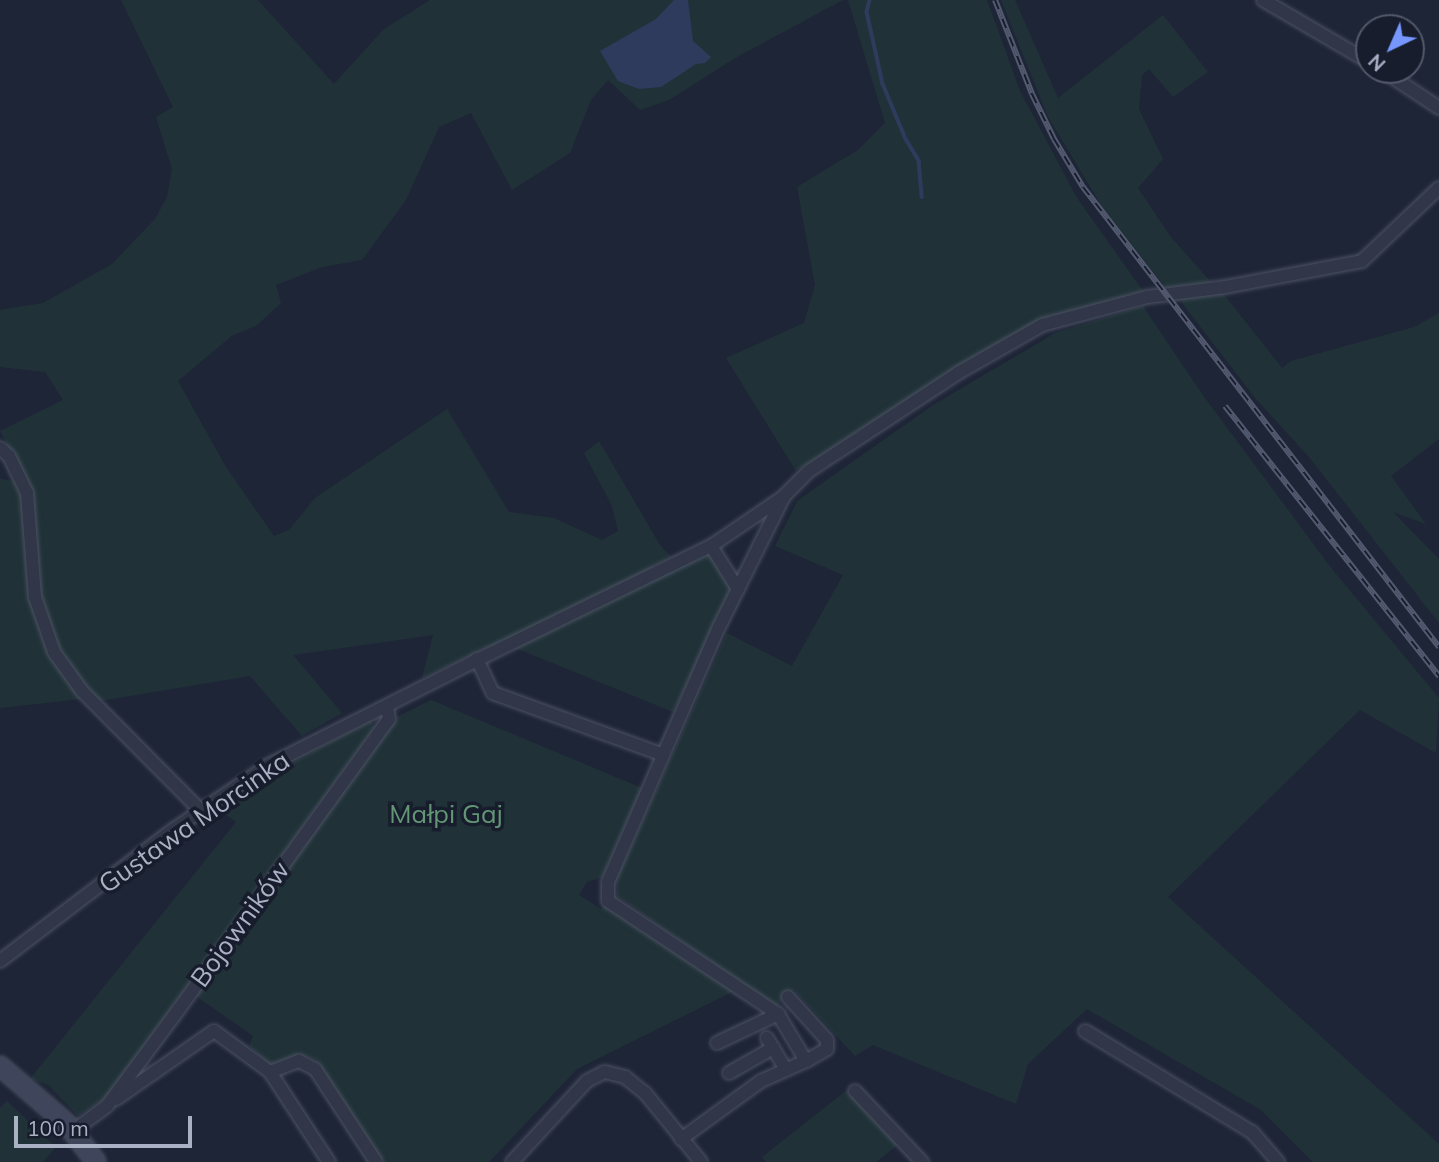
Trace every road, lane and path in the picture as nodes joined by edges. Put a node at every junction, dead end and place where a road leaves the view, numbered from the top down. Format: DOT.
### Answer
graph roads {
  1 [pos="1263,0"];
  2 [pos="1355,54"];
  3 [pos="1403,84"];
  4 [pos="1439,108"];
  5 [pos="1439,188"];
  6 [pos="0,448"];
  7 [pos="784,496"];
  8 [pos="711,546"];
  9 [pos="738,589"];
  10 [pos="475,661"];
  11 [pos="387,706"];
  12 [pos="663,755"];
  13 [pos="201,811"];
  14 [pos="0,961"];
  15 [pos="788,997"];
  16 [pos="778,1014"];
  17 [pos="1085,1031"];
  18 [pos="717,1043"];
  19 [pos="806,1061"];
  20 [pos="0,1066"];
  21 [pos="786,1070"];
  22 [pos="270,1072"];
  23 [pos="729,1073"];
  24 [pos="855,1091"];
  25 [pos="107,1106"];
  26 [pos="73,1131"];
  27 [pos="681,1139"];
  28 [pos="96,1162"];
  29 [pos="329,1162"];
  30 [pos="376,1162"];
  31 [pos="512,1162"];
  32 [pos="701,1162"];
  33 [pos="922,1162"];
  34 [pos="1278,1162"];
  1 -- 2 [label="street"];
  3 -- 4 [label="street"];
  5 -- 7 [label="street"];
  6 -- 13 [label="street"];
  7 -- 8 [label="street, Gustawa Morcinka"];
  7 -- 9 [label="street"];
  8 -- 9 [label="street"];
  8 -- 10 [label="street, Gustawa Morcinka"];
  9 -- 12 [label="street"];
  10 -- 11 [label="street, Gustawa Morcinka"];
  10 -- 12 [label="street"];
  11 -- 13 [label="street, Gustawa Morcinka"];
  11 -- 25 [label="street, Bojowników"];
  12 -- 16 [label="street"];
  13 -- 14 [label="street, Gustawa Morcinka"];
  15 -- 19 [label="street"];
  16 -- 18 [label="street"];
  16 -- 19 [label="street"];
  17 -- 34 [label="street"];
  19 -- 21 [label="street"];
  20 -- 26 [label="street"];
  21 -- 23 [label="street"];
  21 -- 27 [label="street"];
  22 -- 25 [label="street"];
  22 -- 29 [label="street"];
  22 -- 30 [label="street"];
  24 -- 33 [label="street"];
  25 -- 26 [label="street, Bojowników"];
  26 -- 28 [label="street"];
  27 -- 31 [label="street"];
  27 -- 32 [label="street"];
}
